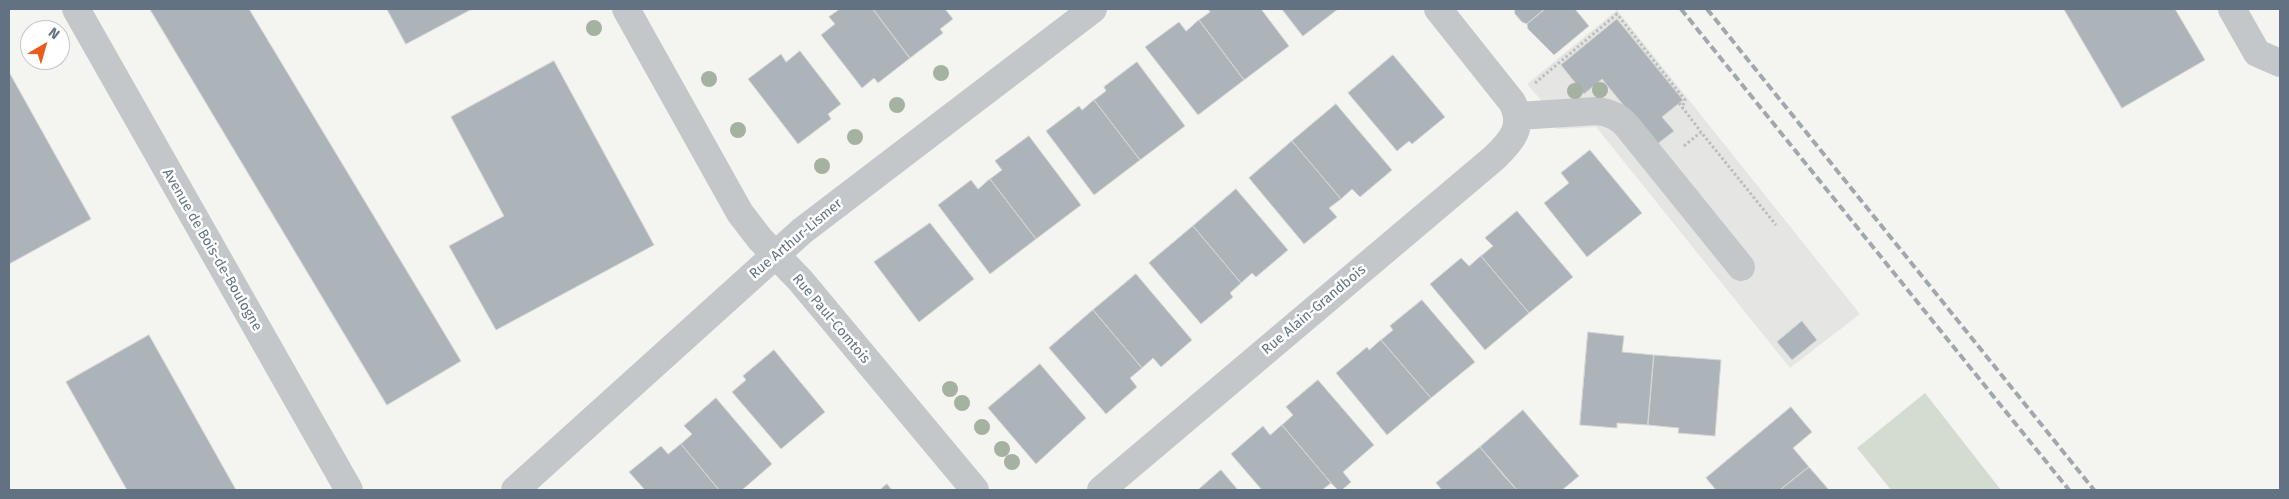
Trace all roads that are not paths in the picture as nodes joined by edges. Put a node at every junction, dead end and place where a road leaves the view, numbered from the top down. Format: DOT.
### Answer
graph roads {
  1 [pos="76,9"];
  2 [pos="626,9"];
  3 [pos="1093,9"];
  4 [pos="1438,9"];
  5 [pos="2232,9"];
  6 [pos="2280,63"];
  7 [pos="1518,120"];
  8 [pos="775,255"];
  9 [pos="1742,267"];
  10 [pos="350,490"];
  11 [pos="515,490"];
  12 [pos="975,490"];
  13 [pos="1101,490"];
  1 -- 10 [label="street, Avenue de Bois-de-Boulogne"];
  2 -- 8 [label="street, Rue Paul-Comtois"];
  3 -- 8 [label="street, Rue Arthur-Lismer"];
  4 -- 7 [label="street"];
  5 -- 6 [label="street"];
  7 -- 9 [label="street"];
  7 -- 13 [label="street, Rue Alain-Grandbois"];
  8 -- 11 [label="street, Rue Arthur-Lismer"];
  8 -- 12 [label="street, Rue Paul-Comtois"];
}
